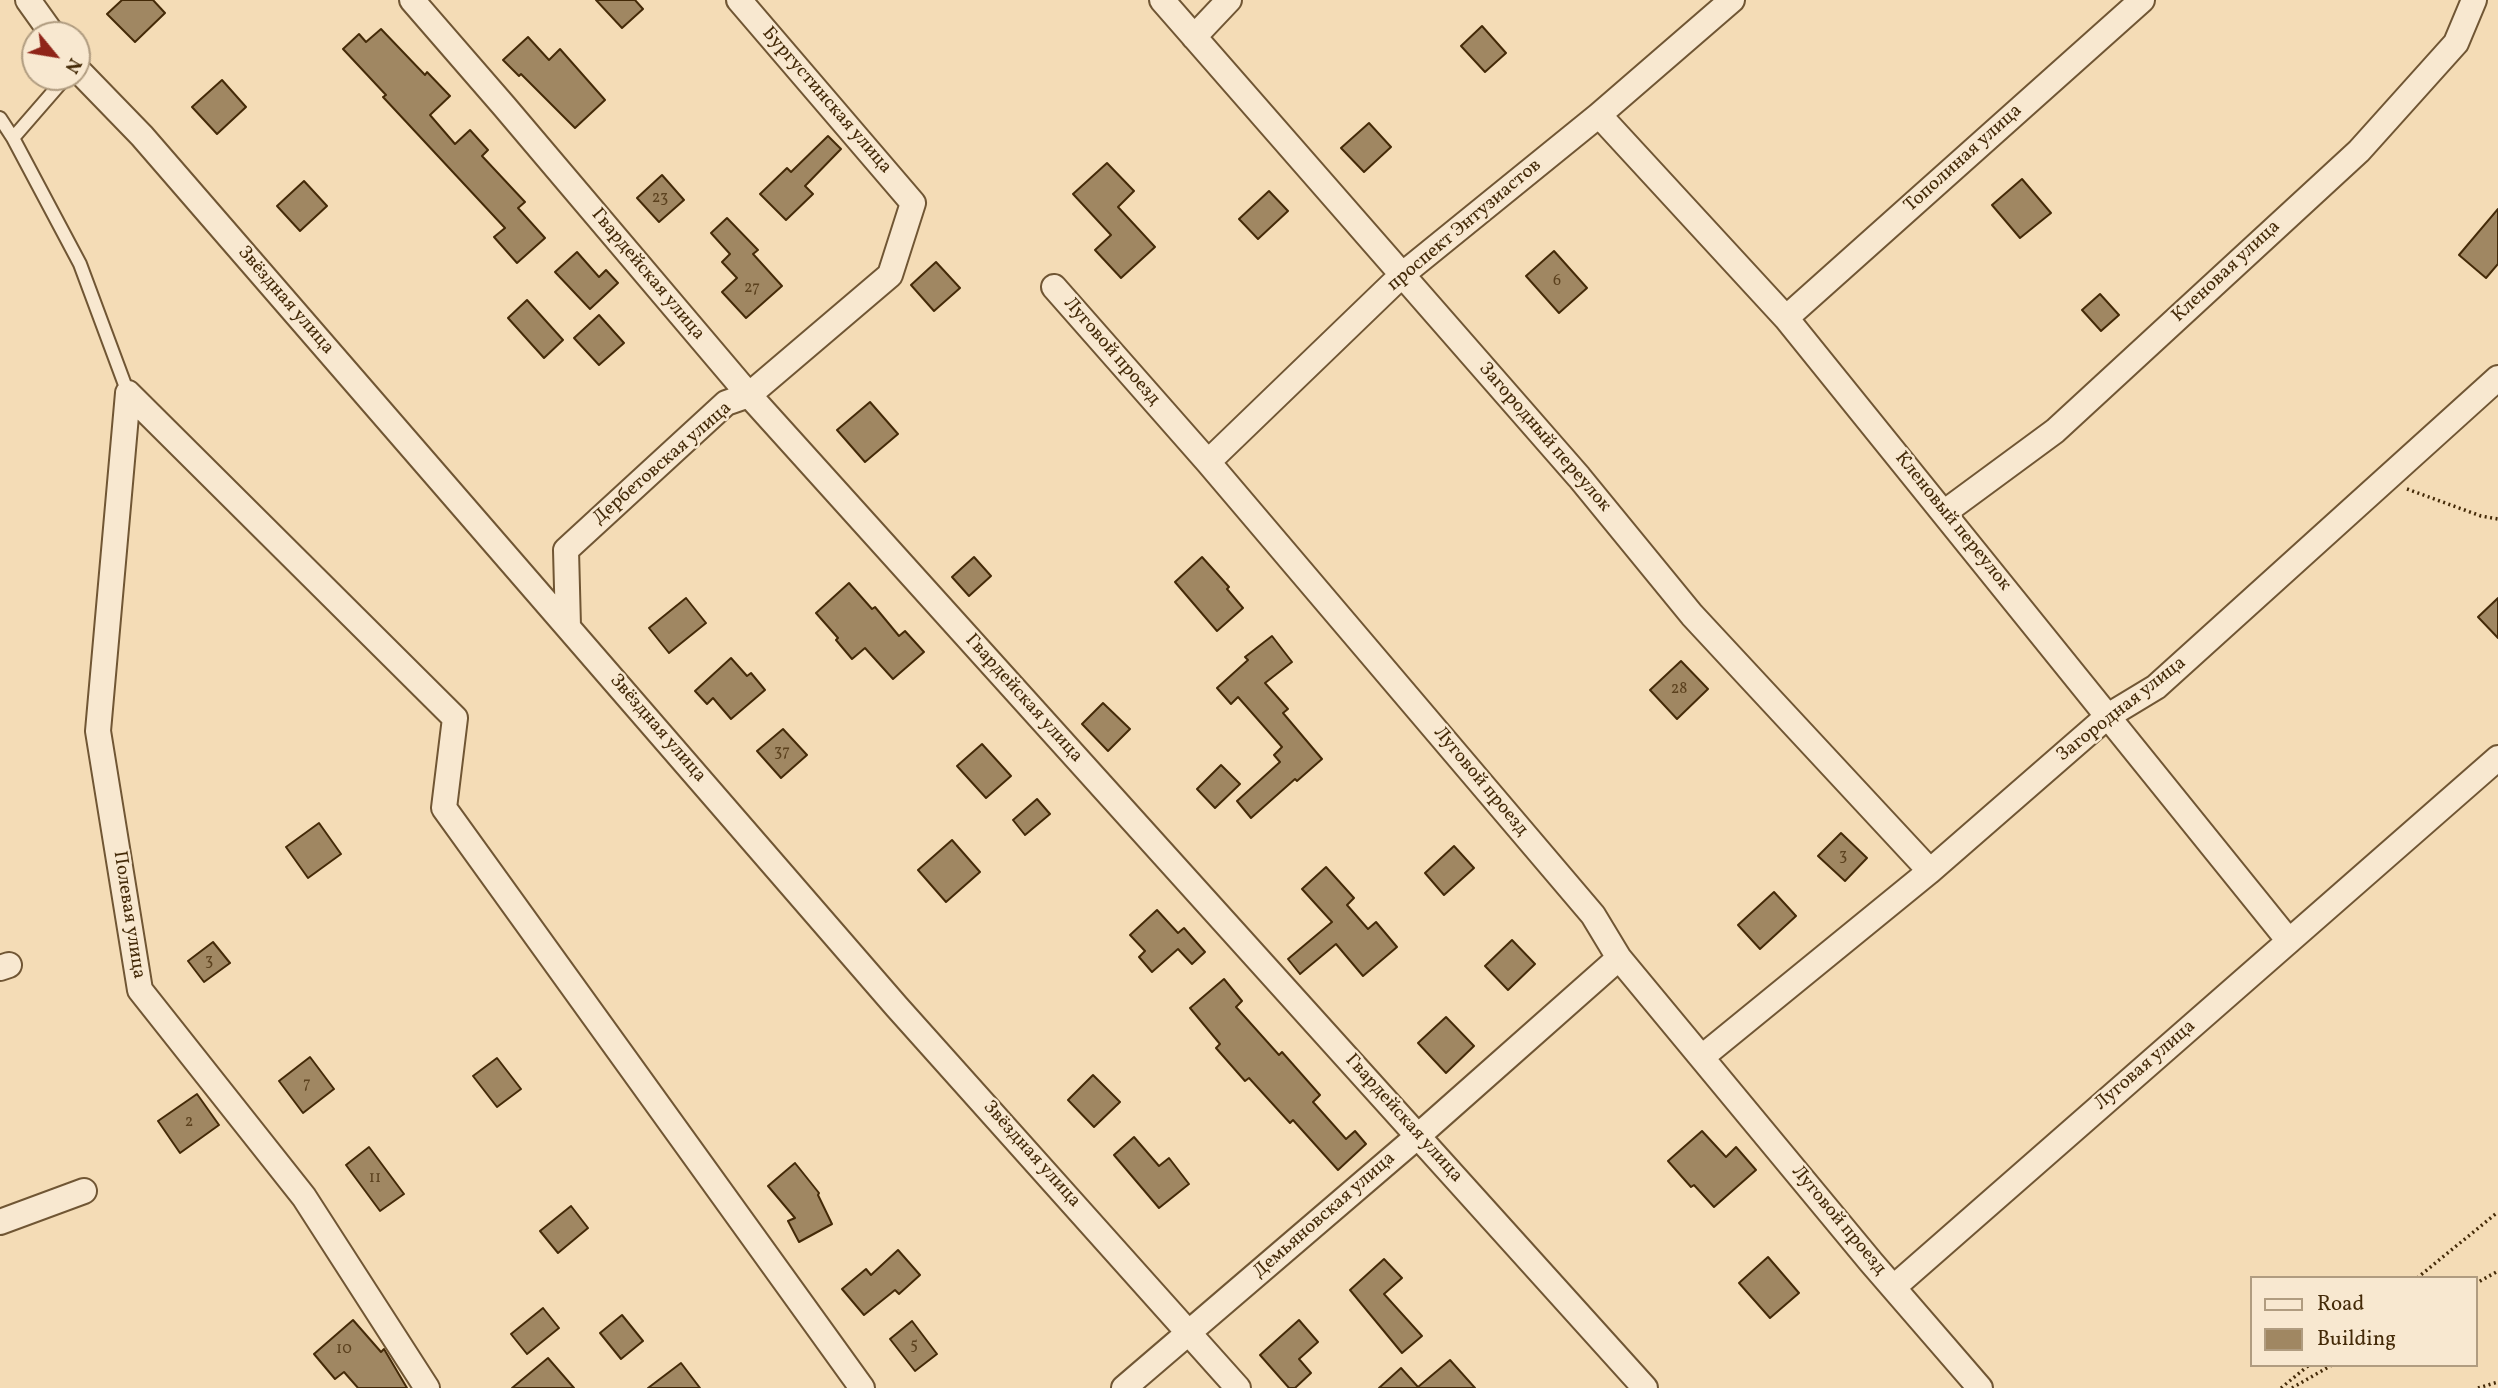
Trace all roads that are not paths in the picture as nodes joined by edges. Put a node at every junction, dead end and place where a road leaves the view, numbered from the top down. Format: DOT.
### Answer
graph roads {
  1 [pos="28,0"];
  2 [pos="412,0"];
  3 [pos="739,0"];
  4 [pos="1162,0"];
  5 [pos="1229,0"];
  6 [pos="1732,0"];
  7 [pos="2142,0"];
  8 [pos="2474,0"];
  9 [pos="42,21"];
  10 [pos="1194,37"];
  11 [pos="91,84"];
  12 [pos="54,91"];
  13 [pos="1600,115"];
  14 [pos="0,118"];
  15 [pos="13,138"];
  16 [pos="913,203"];
  17 [pos="1403,274"];
  18 [pos="1054,287"];
  19 [pos="1786,317"];
  20 [pos="2498,378"];
  21 [pos="128,393"];
  22 [pos="749,395"];
  23 [pos="1208,462"];
  24 [pos="1945,512"];
  25 [pos="568,626"];
  26 [pos="2108,716"];
  27 [pos="2498,758"];
  28 [pos="1930,872"];
  29 [pos="2289,941"];
  30 [pos="1619,958"];
  31 [pos="1702,1057"];
  32 [pos="1418,1136"];
  33 [pos="84,1191"];
  34 [pos="0,1223"];
  35 [pos="1894,1287"];
  36 [pos="1190,1332"];
  37 [pos="427,1388"];
  38 [pos="862,1388"];
  39 [pos="1124,1388"];
  40 [pos="1238,1388"];
  41 [pos="1645,1388"];
  42 [pos="1980,1388"];
  1 -- 9 [label="street"];
  2 -- 22 [label="street, Гвардейская улица"];
  3 -- 16 [label="street, Бургустинская улица"];
  4 -- 10 [label="street, Загородный переулок"];
  5 -- 10 [label="street"];
  6 -- 13 [label="street, проспект Энтузиастов"];
  7 -- 19 [label="street, Тополиная улица"];
  8 -- 24 [label="street, Кленовая улица"];
  10 -- 17 [label="street, Загородный переулок"];
  11 -- 25 [label="street, Звёздная улица"];
  12 -- 15 [label="lane"];
  13 -- 17 [label="street, проспект Энтузиастов"];
  13 -- 19 [label="street, Кленовый переулок"];
  14 -- 15 [label="lane"];
  15 -- 21 [label="lane"];
  16 -- 22 [label="street, Дербетовская улица"];
  17 -- 23 [label="street, проспект Энтузиастов"];
  17 -- 28 [label="street, Загородный переулок"];
  18 -- 23 [label="street, Луговой проезд"];
  19 -- 24 [label="street, Кленовый переулок"];
  20 -- 26 [label="street, Загородная улица"];
  21 -- 37 [label="street, Полевая улица"];
  21 -- 38 [label="street"];
  22 -- 25 [label="street, Дербетовская улица"];
  22 -- 32 [label="street, Гвардейская улица"];
  23 -- 30 [label="street, Луговой проезд"];
  24 -- 26 [label="street, Кленовый переулок"];
  25 -- 36 [label="street, Звёздная улица"];
  26 -- 28 [label="street, Загородная улица"];
  26 -- 29 [label="street, Кленовый переулок"];
  27 -- 29 [label="street, Луговая улица"];
  28 -- 31 [label="street, Загородная улица"];
  29 -- 35 [label="street, Луговая улица"];
  30 -- 31 [label="street, Луговой проезд"];
  30 -- 32 [label="street, Демьяновская улица"];
  31 -- 35 [label="street, Луговой проезд"];
  32 -- 36 [label="street, Демьяновская улица"];
  32 -- 41 [label="street, Гвардейская улица"];
  33 -- 34 [label="street"];
  35 -- 42 [label="street"];
  36 -- 39 [label="street, Демьяновская улица"];
  36 -- 40 [label="street, Звёздная улица"];
}
